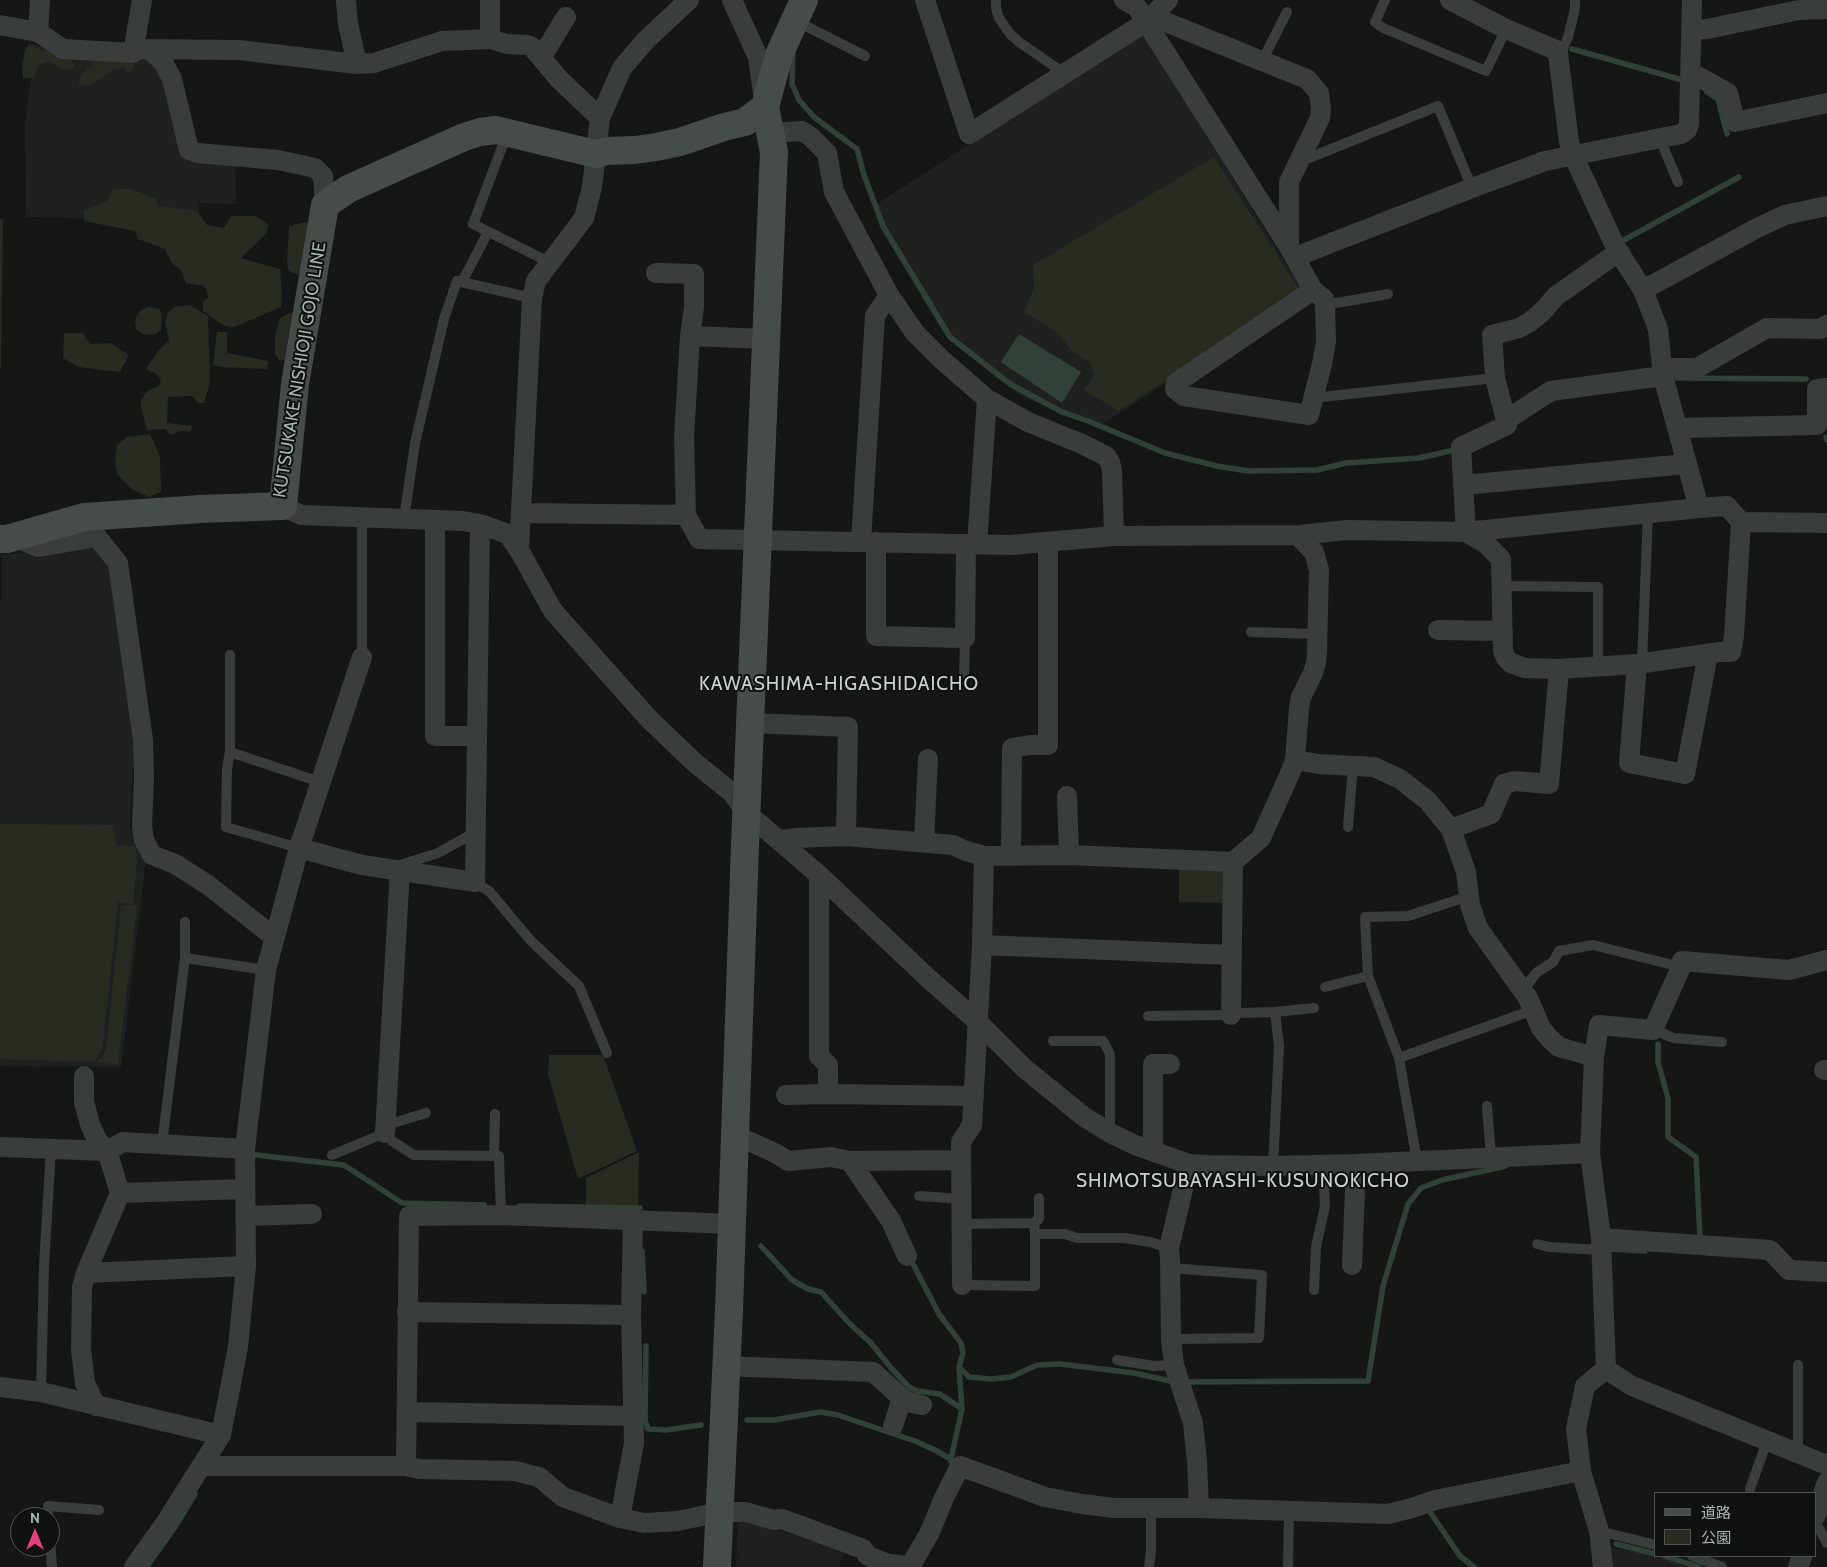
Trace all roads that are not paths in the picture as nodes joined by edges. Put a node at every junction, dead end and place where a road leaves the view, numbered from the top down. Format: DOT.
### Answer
graph roads {
  1 [pos="40,0"];
  2 [pos="142,0"];
  3 [pos="346,0"];
  4 [pos="490,0"];
  5 [pos="688,0"];
  6 [pos="732,0"];
  7 [pos="925,0"];
  8 [pos="996,0"];
  9 [pos="1124,0"];
  10 [pos="1168,0"];
  11 [pos="1385,0"];
  12 [pos="1450,0"];
  13 [pos="1576,0"];
  14 [pos="1692,0"];
  15 [pos="1827,9"];
  16 [pos="800,10"];
  17 [pos="1287,12"];
  18 [pos="566,17"];
  19 [pos="1146,22"];
  20 [pos="0,25"];
  21 [pos="1506,29"];
  22 [pos="1691,30"];
  23 [pos="38,32"];
  24 [pos="490,39"];
  25 [pos="142,49"];
  26 [pos="1556,50"];
  27 [pos="865,56"];
  28 [pos="541,58"];
  29 [pos="1262,61"];
  30 [pos="357,64"];
  31 [pos="1064,73"];
  32 [pos="1692,73"];
  33 [pos="1827,104"];
  34 [pos="764,107"];
  35 [pos="600,118"];
  36 [pos="507,133"];
  37 [pos="770,133"];
  38 [pos="1660,139"];
  39 [pos="596,154"];
  40 [pos="1573,155"];
  41 [pos="1298,162"];
  42 [pos="1678,182"];
  43 [pos="1472,188"];
  44 [pos="325,206"];
  45 [pos="1827,206"];
  46 [pos="488,232"];
  47 [pos="1292,252"];
  48 [pos="1621,254"];
  49 [pos="549,262"];
  50 [pos="656,273"];
  51 [pos="462,282"];
  52 [pos="1643,290"];
  53 [pos="1388,294"];
  54 [pos="889,295"];
  55 [pos="1319,297"];
  56 [pos="532,298"];
  57 [pos="1827,325"];
  58 [pos="690,336"];
  59 [pos="767,339"];
  60 [pos="1663,376"];
  61 [pos="1495,378"];
  62 [pos="1827,388"];
  63 [pos="1313,398"];
  64 [pos="987,399"];
  65 [pos="1506,420"];
  66 [pos="1677,428"];
  67 [pos="1686,464"];
  68 [pos="1464,485"];
  69 [pos="283,506"];
  70 [pos="1699,508"];
  71 [pos="521,513"];
  72 [pos="1648,514"];
  73 [pos="686,516"];
  74 [pos="362,518"];
  75 [pos="404,519"];
  76 [pos="435,520"];
  77 [pos="1741,522"];
  78 [pos="1827,523"];
  79 [pos="480,524"];
  80 [pos="1466,532"];
  81 [pos="1299,535"];
  82 [pos="1114,536"];
  83 [pos="7,538"];
  84 [pos="758,541"];
  85 [pos="868,542"];
  86 [pos="1048,542"];
  87 [pos="971,544"];
  88 [pos="519,550"];
  89 [pos="1502,586"];
  90 [pos="1438,630"];
  91 [pos="1503,631"];
  92 [pos="1251,632"];
  93 [pos="1318,634"];
  94 [pos="965,638"];
  95 [pos="1708,654"];
  96 [pos="230,655"];
  97 [pos="362,657"];
  98 [pos="1640,664"];
  99 [pos="1598,666"];
  100 [pos="1559,669"];
  101 [pos="964,678"];
  102 [pos="751,723"];
  103 [pos="477,736"];
  104 [pos="230,752"];
  105 [pos="928,759"];
  106 [pos="1295,760"];
  107 [pos="1353,766"];
  108 [pos="320,782"];
  109 [pos="1067,796"];
  110 [pos="747,813"];
  111 [pos="1348,827"];
  112 [pos="1450,829"];
  113 [pos="476,832"];
  114 [pos="846,836"];
  115 [pos="779,840"];
  116 [pos="924,842"];
  117 [pos="299,848"];
  118 [pos="1011,855"];
  119 [pos="984,856"];
  120 [pos="1069,856"];
  121 [pos="1233,862"];
  122 [pos="395,869"];
  123 [pos="819,875"];
  124 [pos="475,882"];
  125 [pos="1469,896"];
  126 [pos="185,922"];
  127 [pos="274,937"];
  128 [pos="982,945"];
  129 [pos="1231,955"];
  130 [pos="185,958"];
  131 [pos="1827,960"];
  132 [pos="1681,967"];
  133 [pos="266,970"];
  134 [pos="1368,976"];
  135 [pos="1324,988"];
  136 [pos="1523,991"];
  137 [pos="1314,1008"];
  138 [pos="1534,1010"];
  139 [pos="1275,1012"];
  140 [pos="1231,1015"];
  141 [pos="1148,1016"];
  142 [pos="978,1022"];
  143 [pos="1653,1030"];
  144 [pos="1052,1041"];
  145 [pos="1722,1042"];
  146 [pos="606,1053"];
  147 [pos="1594,1057"];
  148 [pos="1399,1058"];
  149 [pos="1170,1064"];
  150 [pos="84,1076"];
  151 [pos="828,1094"];
  152 [pos="786,1095"];
  153 [pos="974,1096"];
  154 [pos="1487,1106"];
  155 [pos="426,1113"];
  156 [pos="496,1114"];
  157 [pos="388,1133"];
  158 [pos="1110,1133"];
  159 [pos="735,1134"];
  160 [pos="162,1144"];
  161 [pos="0,1147"];
  162 [pos="51,1149"];
  163 [pos="244,1149"];
  164 [pos="107,1151"];
  165 [pos="1153,1151"];
  166 [pos="1590,1153"];
  167 [pos="332,1155"];
  168 [pos="494,1156"];
  169 [pos="1491,1157"];
  170 [pos="961,1160"];
  171 [pos="850,1161"];
  172 [pos="1417,1161"];
  173 [pos="1188,1164"];
  174 [pos="1324,1164"];
  175 [pos="1356,1164"];
  176 [pos="1273,1166"];
  177 [pos="245,1189"];
  178 [pos="120,1193"];
  179 [pos="919,1196"];
  180 [pos="1039,1198"];
  181 [pos="962,1199"];
  182 [pos="312,1214"];
  183 [pos="501,1215"];
  184 [pos="246,1216"];
  185 [pos="633,1220"];
  186 [pos="1034,1223"];
  187 [pos="732,1224"];
  188 [pos="962,1224"];
  189 [pos="1036,1234"];
  190 [pos="1537,1244"];
  191 [pos="1601,1244"];
  192 [pos="1169,1248"];
  193 [pos="907,1256"];
  194 [pos="1352,1265"];
  195 [pos="246,1266"];
  196 [pos="1170,1268"];
  197 [pos="1827,1272"];
  198 [pos="86,1273"];
  199 [pos="962,1285"];
  200 [pos="1314,1290"];
  201 [pos="407,1312"];
  202 [pos="631,1315"];
  203 [pos="1171,1339"];
  204 [pos="1117,1360"];
  205 [pos="1174,1365"];
  206 [pos="1798,1365"];
  207 [pos="726,1366"];
  208 [pos="1606,1369"];
  209 [pos="0,1387"];
  210 [pos="41,1392"];
  211 [pos="902,1398"];
  212 [pos="922,1405"];
  213 [pos="96,1406"];
  214 [pos="407,1412"];
  215 [pos="633,1416"];
  216 [pos="893,1426"];
  217 [pos="221,1435"];
  218 [pos="1767,1441"];
  219 [pos="1798,1453"];
  220 [pos="1827,1465"];
  221 [pos="203,1466"];
  222 [pos="406,1466"];
  223 [pos="1581,1471"];
  224 [pos="1827,1482"];
  225 [pos="1750,1489"];
  226 [pos="48,1507"];
  227 [pos="1199,1508"];
  228 [pos="1151,1509"];
  229 [pos="99,1510"];
  230 [pos="720,1512"];
  231 [pos="1288,1512"];
  232 [pos="1817,1512"];
  233 [pos="620,1518"];
  234 [pos="1817,1525"];
  235 [pos="1599,1531"];
  236 [pos="1827,1543"];
  237 [pos="1654,1545"];
  238 [pos="1695,1557"];
  239 [pos="910,1566"];
  240 [pos="134,1567"];
  241 [pos="717,1567"];
  242 [pos="1150,1567"];
  243 [pos="1288,1567"];
  244 [pos="1603,1567"];
  245 [pos="1722,1567"];
  1 -- 23 [label="street"];
  2 -- 25 [label="street"];
  3 -- 30 [label="street"];
  4 -- 24 [label="street"];
  5 -- 35 [label="street"];
  6 -- 34 [label="street"];
  7 -- 31 [label="street"];
  8 -- 31 [label="lane"];
  9 -- 19 [label="street"];
  10 -- 19 [label="street"];
  11 -- 21 [label="lane"];
  12 -- 21 [label="street"];
  13 -- 26 [label="lane"];
  14 -- 22 [label="street"];
  15 -- 22 [label="street"];
  16 -- 27 [label="lane"];
  16 -- 34 [label="street"];
  17 -- 29 [label="lane"];
  18 -- 28 [label="street"];
  19 -- 29 [label="street"];
  19 -- 31 [label="street"];
  19 -- 47 [label="street"];
  20 -- 23 [label="street"];
  21 -- 26 [label="street"];
  22 -- 32 [label="street"];
  23 -- 25 [label="street"];
  24 -- 28 [label="street"];
  24 -- 30 [label="street"];
  25 -- 30 [label="street"];
  25 -- 44 [label="street"];
  26 -- 40 [label="street"];
  28 -- 35 [label="street"];
  29 -- 41 [label="street"];
  32 -- 33 [label="street"];
  32 -- 38 [label="street"];
  34 -- 37 [label="street"];
  34 -- 39 [label="street"];
  35 -- 39 [label="street"];
  36 -- 39 [label="street"];
  36 -- 44 [label="street"];
  36 -- 46 [label="lane"];
  37 -- 54 [label="street"];
  37 -- 59 [label="street"];
  38 -- 40 [label="street"];
  38 -- 42 [label="lane"];
  39 -- 49 [label="street"];
  40 -- 43 [label="street"];
  40 -- 48 [label="street"];
  41 -- 43 [label="lane"];
  41 -- 47 [label="street"];
  43 -- 47 [label="street"];
  44 -- 69 [label="street, KUTSUKAKE NISHIOJI GOJO LINE"];
  45 -- 52 [label="street"];
  46 -- 49 [label="lane"];
  46 -- 51 [label="lane"];
  47 -- 55 [label="street"];
  48 -- 52 [label="street"];
  48 -- 61 [label="street"];
  49 -- 56 [label="street"];
  50 -- 58 [label="street"];
  51 -- 56 [label="lane"];
  51 -- 75 [label="lane"];
  52 -- 60 [label="street"];
  53 -- 55 [label="lane"];
  54 -- 64 [label="street"];
  54 -- 85 [label="street"];
  55 -- 63 [label="street"];
  55 -- 63 [label="street"];
  56 -- 71 [label="street"];
  57 -- 60 [label="street"];
  58 -- 59 [label="street"];
  58 -- 73 [label="street"];
  59 -- 84 [label="street"];
  60 -- 65 [label="street"];
  60 -- 66 [label="street"];
  61 -- 63 [label="lane"];
  61 -- 65 [label="street"];
  62 -- 66 [label="street"];
  64 -- 82 [label="street"];
  64 -- 87 [label="street"];
  65 -- 68 [label="street"];
  66 -- 67 [label="street"];
  67 -- 68 [label="street"];
  67 -- 70 [label="street"];
  68 -- 80 [label="street"];
  69 -- 74 [label="street"];
  69 -- 83 [label="street, KUTSUKAKE NISHIOJI GOJO LINE"];
  70 -- 72 [label="street"];
  70 -- 77 [label="street"];
  71 -- 73 [label="street"];
  71 -- 88 [label="street"];
  72 -- 80 [label="street"];
  72 -- 98 [label="lane"];
  73 -- 84 [label="street"];
  74 -- 75 [label="street"];
  74 -- 97 [label="lane"];
  75 -- 76 [label="street"];
  76 -- 79 [label="street"];
  76 -- 103 [label="street"];
  77 -- 78 [label="street"];
  77 -- 95 [label="street"];
  79 -- 88 [label="street"];
  79 -- 103 [label="street"];
  80 -- 81 [label="street"];
  80 -- 89 [label="street"];
  81 -- 82 [label="street"];
  81 -- 93 [label="street"];
  82 -- 86 [label="street"];
  83 -- 127 [label="street"];
  84 -- 85 [label="street"];
  84 -- 102 [label="street"];
  85 -- 87 [label="street"];
  85 -- 94 [label="street"];
  86 -- 87 [label="street"];
  86 -- 118 [label="street"];
  87 -- 94 [label="street"];
  88 -- 110 [label="street"];
  89 -- 91 [label="street"];
  89 -- 99 [label="lane"];
  90 -- 91 [label="street"];
  91 -- 100 [label="street"];
  92 -- 93 [label="lane"];
  93 -- 106 [label="street"];
  94 -- 101 [label="lane"];
  95 -- 98 [label="street"];
  95 -- 98 [label="street"];
  96 -- 104 [label="lane"];
  97 -- 108 [label="street"];
  98 -- 99 [label="street"];
  99 -- 100 [label="street"];
  100 -- 112 [label="street"];
  102 -- 110 [label="street"];
  102 -- 114 [label="street"];
  103 -- 113 [label="street"];
  104 -- 108 [label="lane"];
  104 -- 117 [label="lane"];
  105 -- 116 [label="street"];
  106 -- 107 [label="street"];
  106 -- 121 [label="street"];
  107 -- 111 [label="lane"];
  107 -- 112 [label="street"];
  108 -- 117 [label="street"];
  109 -- 120 [label="street"];
  110 -- 115 [label="street"];
  110 -- 159 [label="street"];
  112 -- 125 [label="street"];
  113 -- 122 [label="lane"];
  113 -- 124 [label="street"];
  114 -- 115 [label="street"];
  114 -- 116 [label="street"];
  115 -- 123 [label="street"];
  116 -- 119 [label="street"];
  117 -- 122 [label="street"];
  117 -- 127 [label="street"];
  118 -- 119 [label="street"];
  118 -- 120 [label="street"];
  119 -- 128 [label="street"];
  120 -- 121 [label="street"];
  121 -- 129 [label="street"];
  122 -- 124 [label="street"];
  122 -- 157 [label="street"];
  123 -- 142 [label="street"];
  123 -- 151 [label="street"];
  124 -- 146 [label="lane"];
  125 -- 134 [label="lane"];
  125 -- 136 [label="street"];
  126 -- 130 [label="lane"];
  127 -- 133 [label="street"];
  128 -- 129 [label="street"];
  128 -- 142 [label="street"];
  129 -- 140 [label="street"];
  130 -- 133 [label="lane"];
  130 -- 160 [label="lane"];
  131 -- 132 [label="street"];
  132 -- 136 [label="lane"];
  132 -- 143 [label="street"];
  133 -- 163 [label="street"];
  134 -- 135 [label="lane"];
  134 -- 148 [label="lane"];
  136 -- 138 [label="street"];
  137 -- 139 [label="lane"];
  138 -- 147 [label="street"];
  138 -- 148 [label="lane"];
  139 -- 140 [label="lane"];
  139 -- 176 [label="lane"];
  140 -- 141 [label="lane"];
  142 -- 153 [label="street"];
  142 -- 158 [label="street"];
  143 -- 145 [label="lane"];
  143 -- 147 [label="street"];
  144 -- 158 [label="lane"];
  147 -- 166 [label="street"];
  148 -- 172 [label="lane"];
  149 -- 165 [label="street"];
  150 -- 164 [label="street"];
  151 -- 152 [label="street"];
  151 -- 153 [label="street"];
  153 -- 170 [label="street"];
  154 -- 169 [label="lane"];
  155 -- 157 [label="lane"];
  156 -- 168 [label="lane"];
  157 -- 167 [label="lane"];
  157 -- 168 [label="lane"];
  158 -- 165 [label="street"];
  159 -- 171 [label="street"];
  159 -- 187 [label="street"];
  160 -- 163 [label="street"];
  160 -- 164 [label="street"];
  161 -- 162 [label="street"];
  162 -- 164 [label="street"];
  162 -- 210 [label="lane"];
  163 -- 177 [label="street"];
  164 -- 178 [label="street"];
  165 -- 173 [label="street"];
  166 -- 169 [label="street"];
  166 -- 191 [label="street"];
  168 -- 183 [label="lane"];
  169 -- 172 [label="street"];
  170 -- 171 [label="street"];
  170 -- 181 [label="street"];
  171 -- 193 [label="street"];
  172 -- 175 [label="street"];
  173 -- 176 [label="street"];
  173 -- 192 [label="street"];
  174 -- 175 [label="street"];
  174 -- 176 [label="street"];
  174 -- 200 [label="lane"];
  175 -- 194 [label="street"];
  177 -- 178 [label="street"];
  177 -- 184 [label="street"];
  178 -- 198 [label="street"];
  179 -- 181 [label="lane"];
  180 -- 186 [label="lane"];
  181 -- 188 [label="street"];
  182 -- 184 [label="street"];
  183 -- 185 [label="street"];
  183 -- 201 [label="street"];
  184 -- 195 [label="street"];
  185 -- 187 [label="street"];
  185 -- 202 [label="street"];
  186 -- 188 [label="lane"];
  186 -- 189 [label="lane"];
  187 -- 207 [label="street"];
  188 -- 199 [label="street"];
  189 -- 192 [label="lane"];
  189 -- 199 [label="lane"];
  190 -- 191 [label="lane"];
  191 -- 197 [label="street"];
  191 -- 208 [label="street"];
  192 -- 196 [label="street"];
  195 -- 198 [label="street"];
  195 -- 217 [label="street"];
  196 -- 203 [label="street"];
  196 -- 203 [label="lane"];
  198 -- 213 [label="street"];
  201 -- 202 [label="street"];
  201 -- 214 [label="street"];
  202 -- 215 [label="street"];
  203 -- 205 [label="street"];
  204 -- 205 [label="lane"];
  205 -- 227 [label="street"];
  206 -- 219 [label="lane"];
  207 -- 211 [label="street"];
  207 -- 230 [label="street"];
  208 -- 218 [label="street"];
  208 -- 223 [label="street"];
  209 -- 210 [label="street"];
  210 -- 213 [label="street"];
  211 -- 212 [label="street"];
  211 -- 216 [label="street"];
  213 -- 217 [label="street"];
  214 -- 215 [label="street"];
  214 -- 222 [label="street"];
  215 -- 233 [label="street"];
  217 -- 221 [label="street"];
  218 -- 219 [label="street"];
  218 -- 225 [label="lane"];
  219 -- 220 [label="street"];
  221 -- 222 [label="street"];
  221 -- 240 [label="street"];
  222 -- 233 [label="street"];
  223 -- 231 [label="street"];
  223 -- 235 [label="street"];
  224 -- 232 [label="street"];
  226 -- 229 [label="lane"];
  227 -- 228 [label="street"];
  227 -- 231 [label="street"];
  228 -- 239 [label="street"];
  228 -- 242 [label="lane"];
  230 -- 233 [label="street"];
  230 -- 239 [label="street"];
  230 -- 241 [label="street"];
  231 -- 243 [label="lane"];
  234 -- 236 [label="lane"];
  235 -- 237 [label="lane"];
  235 -- 244 [label="street"];
  238 -- 245 [label="lane"];
}
